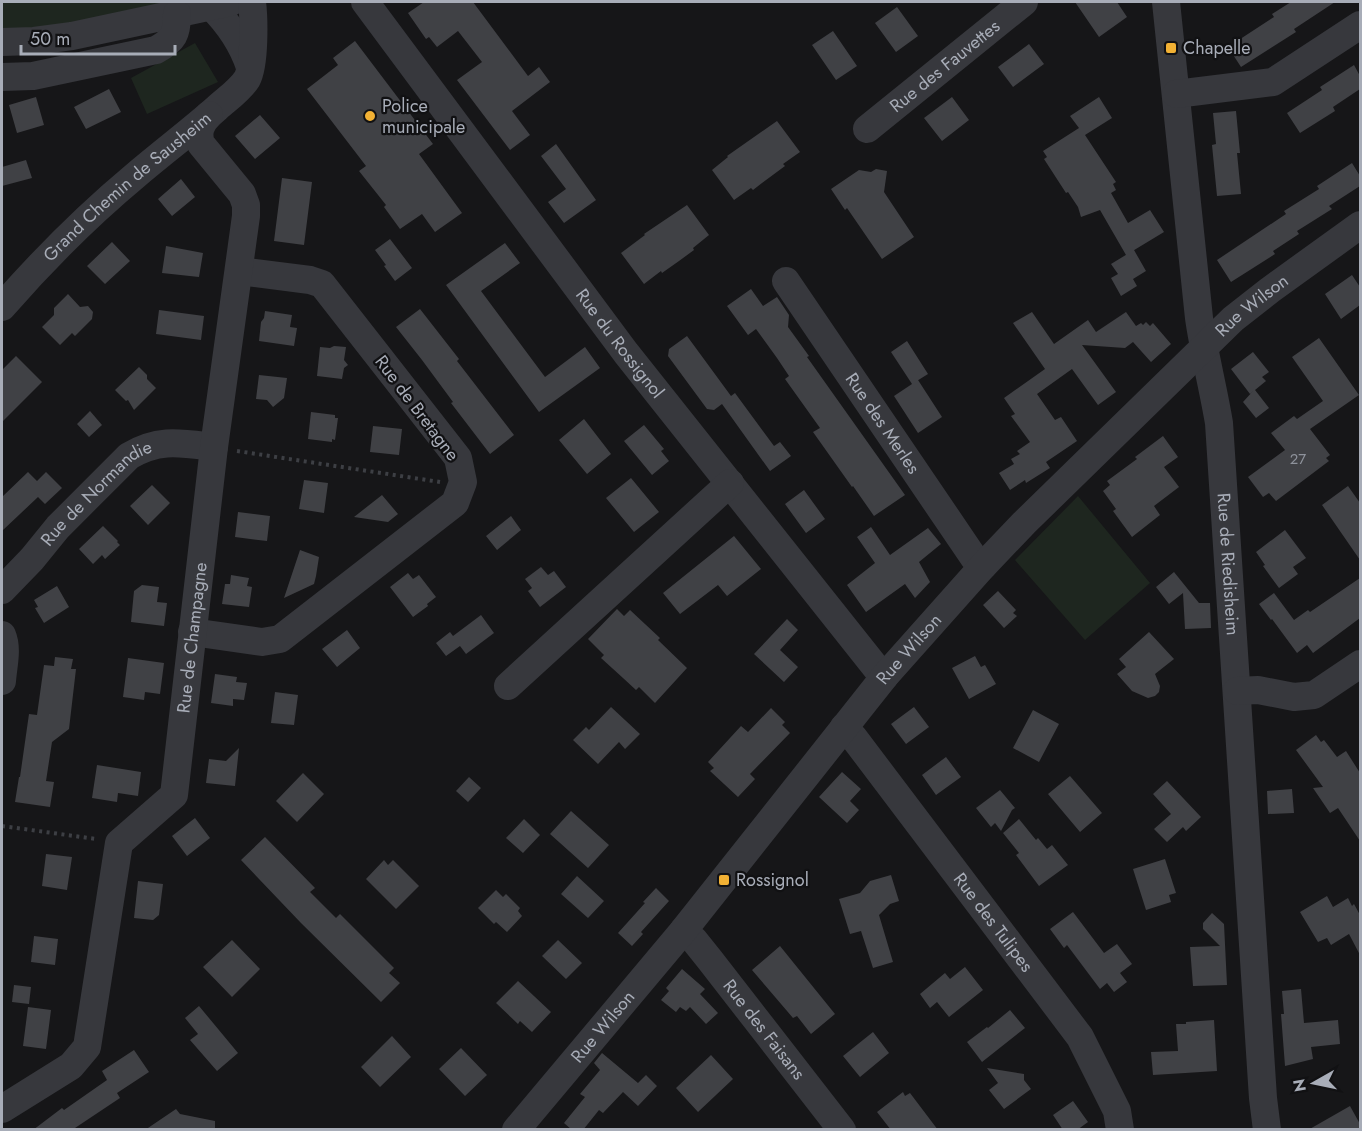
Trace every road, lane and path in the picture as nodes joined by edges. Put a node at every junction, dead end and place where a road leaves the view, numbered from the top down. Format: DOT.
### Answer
graph roads {
  1 [pos="252,2"];
  2 [pos="365,2"];
  3 [pos="1024,2"];
  4 [pos="1166,2"];
  5 [pos="221,4"];
  6 [pos="177,14"];
  7 [pos="1360,26"];
  8 [pos="2,42"];
  9 [pos="250,67"];
  10 [pos="2,77"];
  11 [pos="1176,94"];
  12 [pos="209,115"];
  13 [pos="867,129"];
  14 [pos="1360,225"];
  15 [pos="238,271"];
  16 [pos="786,281"];
  17 [pos="2,307"];
  18 [pos="1203,347"];
  19 [pos="214,447"];
  20 [pos="730,483"];
  21 [pos="462,485"];
  22 [pos="983,566"];
  23 [pos="2,590"];
  24 [pos="192,632"];
  25 [pos="2,635"];
  26 [pos="1360,664"];
  27 [pos="885,676"];
  28 [pos="2,681"];
  29 [pos="508,686"];
  30 [pos="1237,691"];
  31 [pos="844,728"];
  32 [pos="2,826"];
  33 [pos="119,843"];
  34 [pos="683,931"];
  35 [pos="2,1109"];
  36 [pos="2,1125"];
  37 [pos="5,1130"];
  38 [pos="516,1130"];
  39 [pos="842,1130"];
  40 [pos="1120,1130"];
  41 [pos="1268,1130"];
  1 -- 9 [label="street, Grand Chemin de Sausheim"];
  2 -- 20 [label="street, Rue du Rossignol"];
  3 -- 13 [label="street, Rue des Fauvettes"];
  4 -- 11 [label="street, Rue de Riedisheim"];
  5 -- 6 [label="street"];
  5 -- 9 [label="street"];
  6 -- 8 [label="street"];
  6 -- 10 [label="street"];
  7 -- 11 [label="street"];
  9 -- 12 [label="street, Grand Chemin de Sausheim"];
  11 -- 18 [label="street, Rue de Riedisheim"];
  12 -- 15 [label="street, Rue de Champagne"];
  12 -- 17 [label="street, Grand Chemin de Sausheim"];
  14 -- 18 [label="street, Rue Wilson"];
  15 -- 19 [label="street, Rue de Champagne"];
  15 -- 21 [label="street, Rue de Bretagne"];
  16 -- 22 [label="street, Rue des Merles"];
  18 -- 22 [label="street, Rue Wilson"];
  18 -- 30 [label="street, Rue de Riedisheim"];
  19 -- 21 [label="path"];
  19 -- 23 [label="street, Rue de Normandie"];
  19 -- 24 [label="street, Rue de Champagne"];
  20 -- 27 [label="street, Rue du Rossignol"];
  20 -- 29 [label="street"];
  21 -- 24 [label="street, Rue de Bretagne"];
  22 -- 27 [label="street, Rue Wilson"];
  24 -- 33 [label="street, Rue de Champagne"];
  25 -- 28 [label="street"];
  26 -- 30 [label="street"];
  27 -- 31 [label="street, Rue Wilson"];
  30 -- 41 [label="street, Rue de Riedisheim"];
  31 -- 34 [label="street, Rue Wilson"];
  31 -- 40 [label="street, Rue des Tulipes"];
  32 -- 33 [label="path"];
  33 -- 35 [label="street"];
  34 -- 38 [label="street, Rue Wilson"];
  34 -- 39 [label="street, Rue des Faisans"];
  36 -- 37 [label="street"];
}
